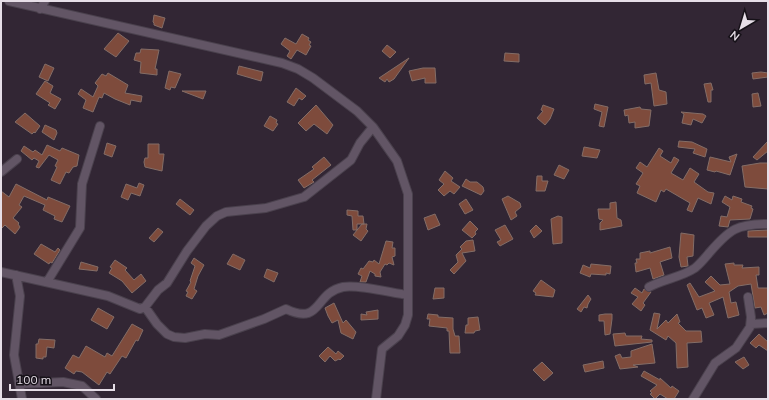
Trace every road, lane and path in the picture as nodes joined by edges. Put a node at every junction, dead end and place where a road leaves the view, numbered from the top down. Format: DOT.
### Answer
graph roads {
  1 [pos="9,1"];
  2 [pos="45,1"];
  3 [pos="40,8"];
  4 [pos="100,126"];
  5 [pos="373,127"];
  6 [pos="17,159"];
  7 [pos="1,172"];
  8 [pos="768,224"];
  9 [pos="1,272"];
  10 [pos="16,276"];
  11 [pos="47,282"];
  12 [pos="649,287"];
  13 [pos="408,295"];
  14 [pos="748,297"];
  15 [pos="145,307"];
  16 [pos="768,323"];
  17 [pos="750,324"];
  18 [pos="19,384"];
  19 [pos="22,399"];
  20 [pos="96,399"];
  21 [pos="376,399"];
  22 [pos="692,399"];
  1 -- 3 [label="street"];
  2 -- 3 [label="street"];
  3 -- 5 [label="street"];
  4 -- 11 [label="street"];
  5 -- 13 [label="street"];
  5 -- 15 [label="street"];
  6 -- 7 [label="street"];
  8 -- 12 [label="street"];
  9 -- 10 [label="street"];
  10 -- 11 [label="street"];
  10 -- 18 [label="street"];
  11 -- 15 [label="street"];
  13 -- 15 [label="street"];
  13 -- 21 [label="street"];
  14 -- 17 [label="street"];
  16 -- 17 [label="street"];
  17 -- 22 [label="street"];
  18 -- 19 [label="street"];
  18 -- 20 [label="street"];
}
